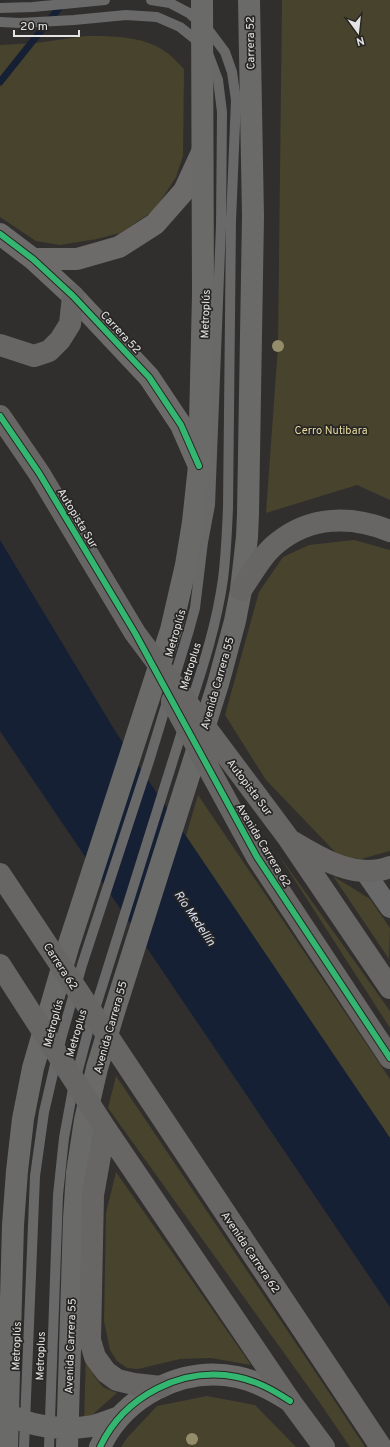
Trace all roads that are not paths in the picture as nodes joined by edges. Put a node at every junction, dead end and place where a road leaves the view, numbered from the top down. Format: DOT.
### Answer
graph roads {
  1 [pos="105,0"];
  2 [pos="151,0"];
  3 [pos="202,0"];
  4 [pos="249,0"];
  5 [pos="0,8"];
  6 [pos="0,22"];
  7 [pos="202,152"];
  8 [pos="0,234"];
  9 [pos="33,259"];
  10 [pos="73,296"];
  11 [pos="0,345"];
  12 [pos="0,416"];
  13 [pos="199,466"];
  14 [pos="390,531"];
  15 [pos="241,590"];
  16 [pos="226,619"];
  17 [pos="135,633"];
  18 [pos="289,839"];
  19 [pos="390,867"];
  20 [pos="365,872"];
  21 [pos="0,874"];
  22 [pos="390,908"];
  23 [pos="0,965"];
  24 [pos="390,988"];
  25 [pos="121,1058"];
  26 [pos="390,1058"];
  27 [pos="105,1128"];
  28 [pos="161,1386"];
  29 [pos="290,1401"];
  30 [pos="0,1409"];
  31 [pos="119,1417"];
  32 [pos="7,1447"];
  33 [pos="24,1447"];
  34 [pos="49,1447"];
  35 [pos="67,1447"];
  36 [pos="100,1447"];
  37 [pos="324,1447"];
  38 [pos="381,1447"];
  1 -- 5 [label="lane"];
  2 -- 16 [label="lane"];
  3 -- 7 [label="main road"];
  4 -- 15 [label="main road, Carrera 52"];
  6 -- 33 [label="lane, Metroplús"];
  7 -- 9 [label="street"];
  7 -- 13 [label="main road"];
  8 -- 9 [label="street, Carrera 52"];
  9 -- 10 [label="street, Carrera 52"];
  10 -- 11 [label="highway"];
  10 -- 13 [label="street, Carrera 52"];
  12 -- 17 [label="highway, Autopista Sur"];
  13 -- 32 [label="main road"];
  14 -- 15 [label="highway"];
  15 -- 16 [label="main road, Carrera 52"];
  16 -- 34 [label="lane, Metroplus"];
  16 -- 35 [label="main road, Avenida Carrera 55"];
  17 -- 18 [label="highway, Autopista Sur"];
  17 -- 26 [label="highway, Avenida Carrera 62"];
  18 -- 20 [label="highway"];
  18 -- 24 [label="highway"];
  19 -- 20 [label="highway"];
  20 -- 22 [label="street"];
  21 -- 25 [label="highway, Carrera 62"];
  23 -- 27 [label="highway"];
  25 -- 38 [label="highway, Avenida Carrera 62"];
  27 -- 28 [label="highway"];
  27 -- 29 [label="highway"];
  28 -- 29 [label="street"];
  28 -- 31 [label="street"];
  29 -- 37 [label="highway"];
  30 -- 31 [label="main road"];
  31 -- 36 [label="street"];
}
